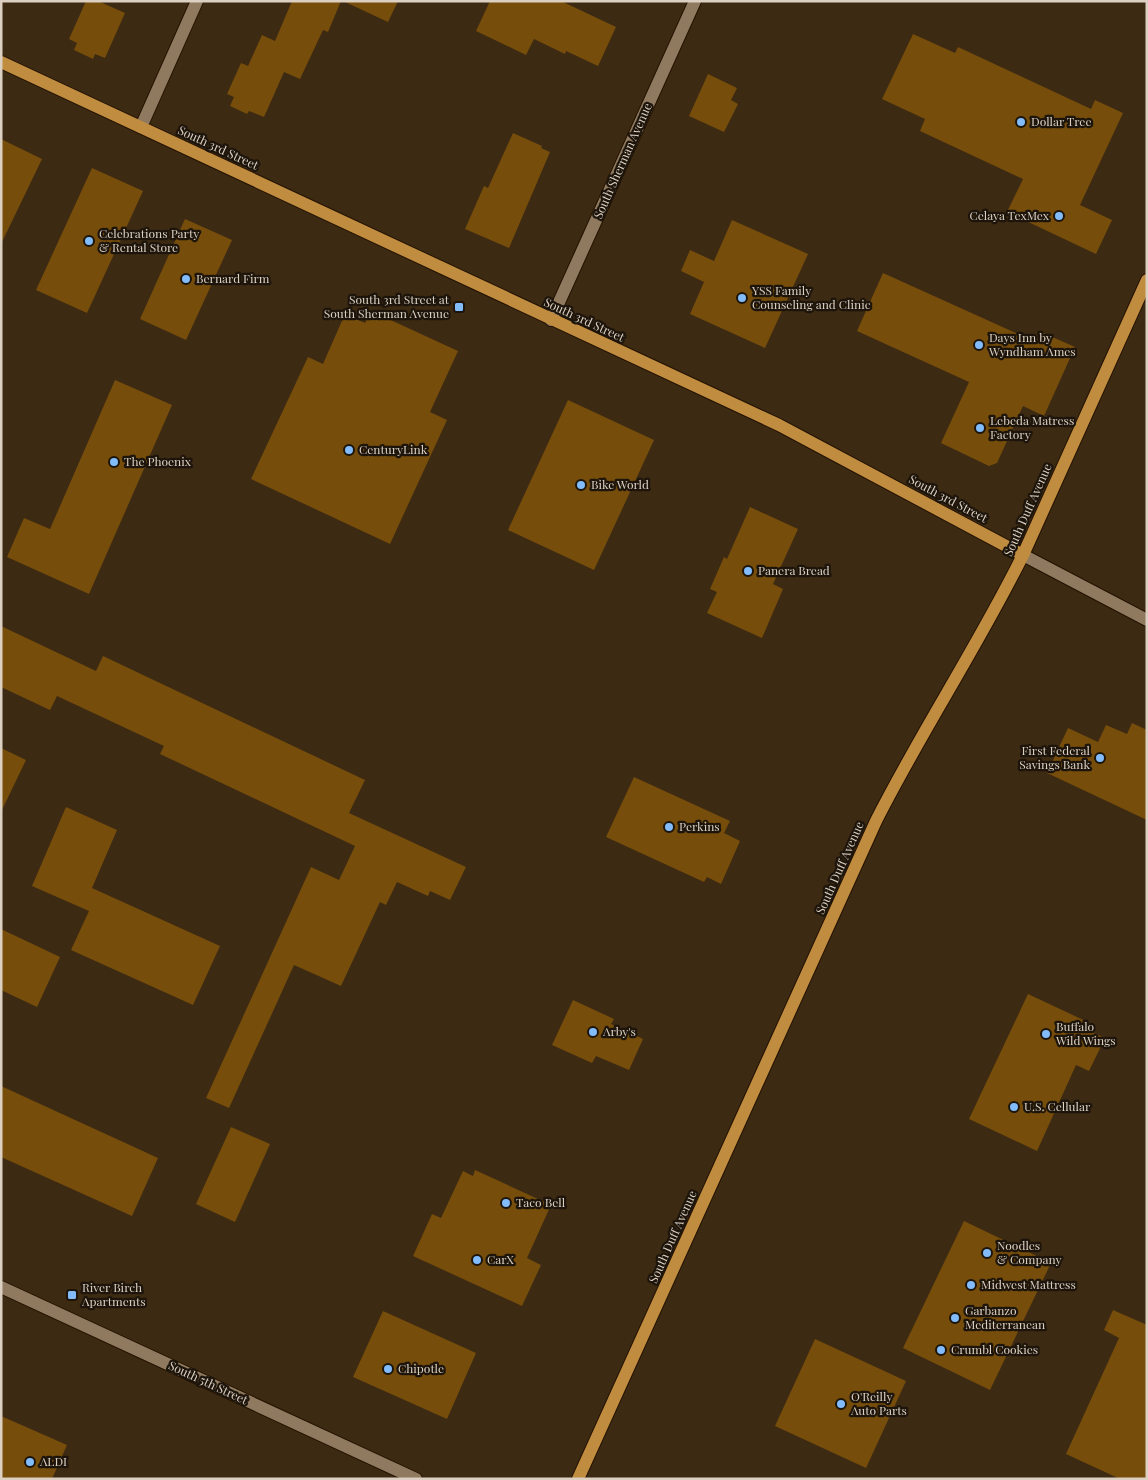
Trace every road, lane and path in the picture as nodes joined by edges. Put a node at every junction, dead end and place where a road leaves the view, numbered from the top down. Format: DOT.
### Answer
graph roads {
  1 [pos="197,1"];
  2 [pos="695,1"];
  3 [pos="1,62"];
  4 [pos="141,127"];
  5 [pos="1147,280"];
  6 [pos="551,320"];
  7 [pos="1023,555"];
  8 [pos="1147,620"];
  9 [pos="1,1288"];
  10 [pos="416,1479"];
  11 [pos="578,1479"];
  1 -- 4 [label="street"];
  2 -- 6 [label="street, South Sherman Avenue"];
  3 -- 4 [label="main road, South 3rd Street"];
  4 -- 6 [label="main road, South 3rd Street"];
  5 -- 7 [label="main road, South Duff Avenue"];
  6 -- 7 [label="main road, South 3rd Street"];
  7 -- 8 [label="street, South 3rd Street"];
  7 -- 11 [label="main road, South Duff Avenue"];
  9 -- 10 [label="street, South 5th Street"];
}
